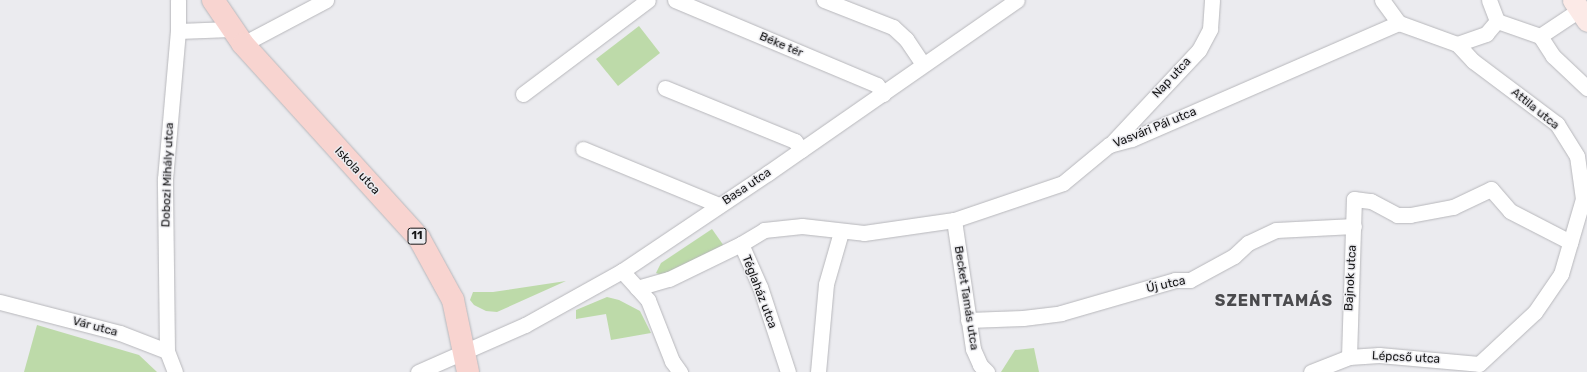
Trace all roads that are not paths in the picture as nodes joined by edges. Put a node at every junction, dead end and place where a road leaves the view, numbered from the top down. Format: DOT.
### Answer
graph roads {
  1 [pos="178,0"];
  2 [pos="213,0"];
  3 [pos="326,0"];
  4 [pos="648,0"];
  5 [pos="675,0"];
  6 [pos="824,0"];
  7 [pos="1017,0"];
  8 [pos="1212,0"];
  9 [pos="1382,0"];
  10 [pos="1489,0"];
  11 [pos="851,4"];
  12 [pos="1580,10"];
  13 [pos="1497,21"];
  14 [pos="1399,23"];
  15 [pos="178,32"];
  16 [pos="237,36"];
  17 [pos="1540,36"];
  18 [pos="1457,44"];
  19 [pos="923,64"];
  20 [pos="665,88"];
  21 [pos="1587,88"];
  22 [pos="523,94"];
  23 [pos="883,94"];
  24 [pos="1109,145"];
  25 [pos="583,149"];
  26 [pos="801,150"];
  27 [pos="1585,201"];
  28 [pos="719,205"];
  29 [pos="954,220"];
  30 [pos="1354,226"];
  31 [pos="841,232"];
  32 [pos="1570,242"];
  33 [pos="741,244"];
  34 [pos="622,271"];
  35 [pos="637,288"];
  36 [pos="0,302"];
  37 [pos="968,320"];
  38 [pos="167,351"];
  39 [pos="1349,357"];
  40 [pos="466,362"];
  41 [pos="1479,364"];
  42 [pos="175,372"];
  43 [pos="418,372"];
  44 [pos="680,372"];
  45 [pos="788,372"];
  46 [pos="818,372"];
  47 [pos="987,372"];
  48 [pos="1311,372"];
  1 -- 15 [label="street, Dobozi Mihály utca"];
  2 -- 16 [label="main road, 11"];
  3 -- 16 [label="street"];
  4 -- 22 [label="street"];
  5 -- 23 [label="street, Béke tér"];
  6 -- 11 [label="street"];
  7 -- 19 [label="street, Basa utca"];
  8 -- 24 [label="street, Nap utca"];
  9 -- 14 [label="street"];
  10 -- 13 [label="street"];
  11 -- 19 [label="street"];
  12 -- 17 [label="street"];
  13 -- 17 [label="street"];
  13 -- 18 [label="street"];
  14 -- 18 [label="street, Attila utca"];
  14 -- 24 [label="street, Vasvári Pál utca"];
  15 -- 16 [label="street"];
  15 -- 38 [label="street, Dobozi Mihály utca"];
  16 -- 40 [label="main road, Iskola utca / 11"];
  17 -- 21 [label="street"];
  18 -- 27 [label="street, Attila utca"];
  19 -- 23 [label="street, Basa utca"];
  20 -- 26 [label="street"];
  23 -- 26 [label="street, Basa utca"];
  24 -- 29 [label="street, Vasvári Pál utca"];
  25 -- 28 [label="street"];
  26 -- 28 [label="street, Basa utca"];
  27 -- 32 [label="street, Attila utca"];
  28 -- 34 [label="street, Basa utca"];
  29 -- 31 [label="street, Vasvári Pál utca"];
  29 -- 37 [label="street, Becket Tamás utca"];
  30 -- 32 [label="street, Bajnok utca"];
  30 -- 37 [label="street, Új utca"];
  30 -- 39 [label="street, Bajnok utca"];
  31 -- 33 [label="street, Téglaház utca"];
  31 -- 46 [label="street"];
  32 -- 41 [label="street, Attila utca"];
  33 -- 35 [label="street"];
  33 -- 45 [label="street, Téglaház utca"];
  34 -- 35 [label="street"];
  34 -- 40 [label="street, Basa utca"];
  35 -- 44 [label="street"];
  36 -- 38 [label="street, Vár utca"];
  37 -- 47 [label="street, Becket Tamás utca"];
  38 -- 42 [label="street"];
  39 -- 41 [label="street, Lépcső utca"];
  39 -- 48 [label="street, Lépcső utca"];
  40 -- 43 [label="street, Basa utca"];
}
